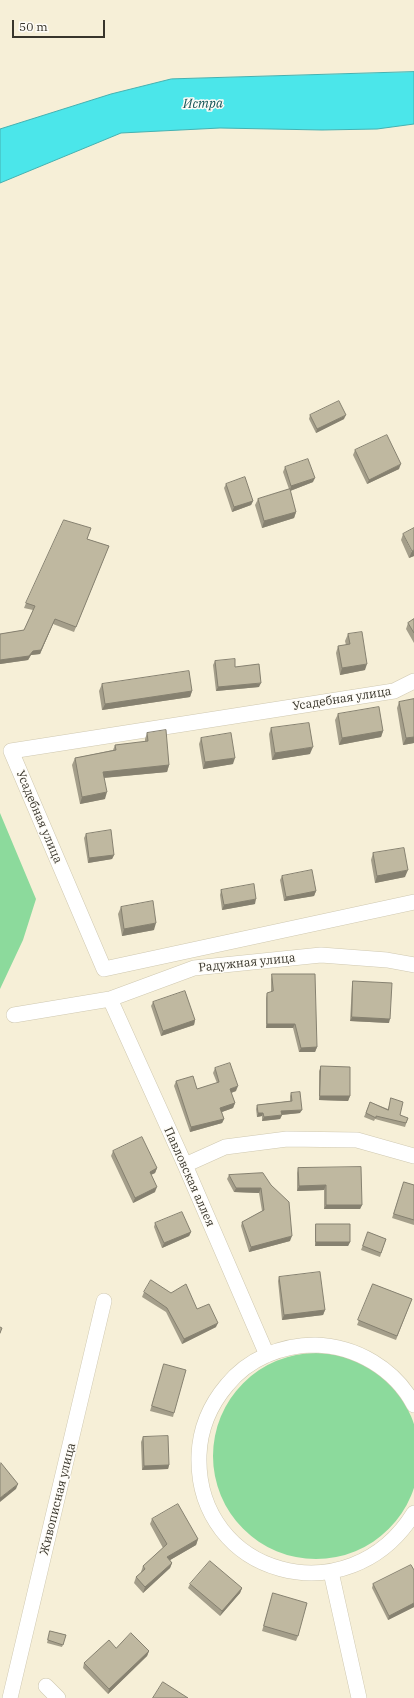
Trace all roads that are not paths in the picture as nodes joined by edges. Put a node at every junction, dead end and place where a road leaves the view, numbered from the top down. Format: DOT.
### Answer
graph roads {
  1 [pos="414,681"];
  2 [pos="414,902"];
  3 [pos="414,965"];
  4 [pos="110,999"];
  5 [pos="14,1015"];
  6 [pos="414,1156"];
  7 [pos="185,1165"];
  8 [pos="104,1301"];
  9 [pos="267,1355"];
  10 [pos="414,1405"];
  11 [pos="414,1513"];
  12 [pos="331,1572"];
  13 [pos="46,1686"];
  14 [pos="10,1698"];
  15 [pos="58,1698"];
  16 [pos="359,1698"];
  1 -- 2 [label="street, Усадебная улица"];
  3 -- 4 [label="street, Радужная улица"];
  4 -- 5 [label="street, Радужная улица"];
  4 -- 7 [label="street, Павловская аллея"];
  6 -- 7 [label="street"];
  7 -- 9 [label="street, Павловская аллея"];
  8 -- 14 [label="street, Живописная улица"];
  9 -- 10 [label="street"];
  9 -- 12 [label="street"];
  11 -- 12 [label="street"];
  12 -- 16 [label="street"];
  13 -- 15 [label="street"];
}
